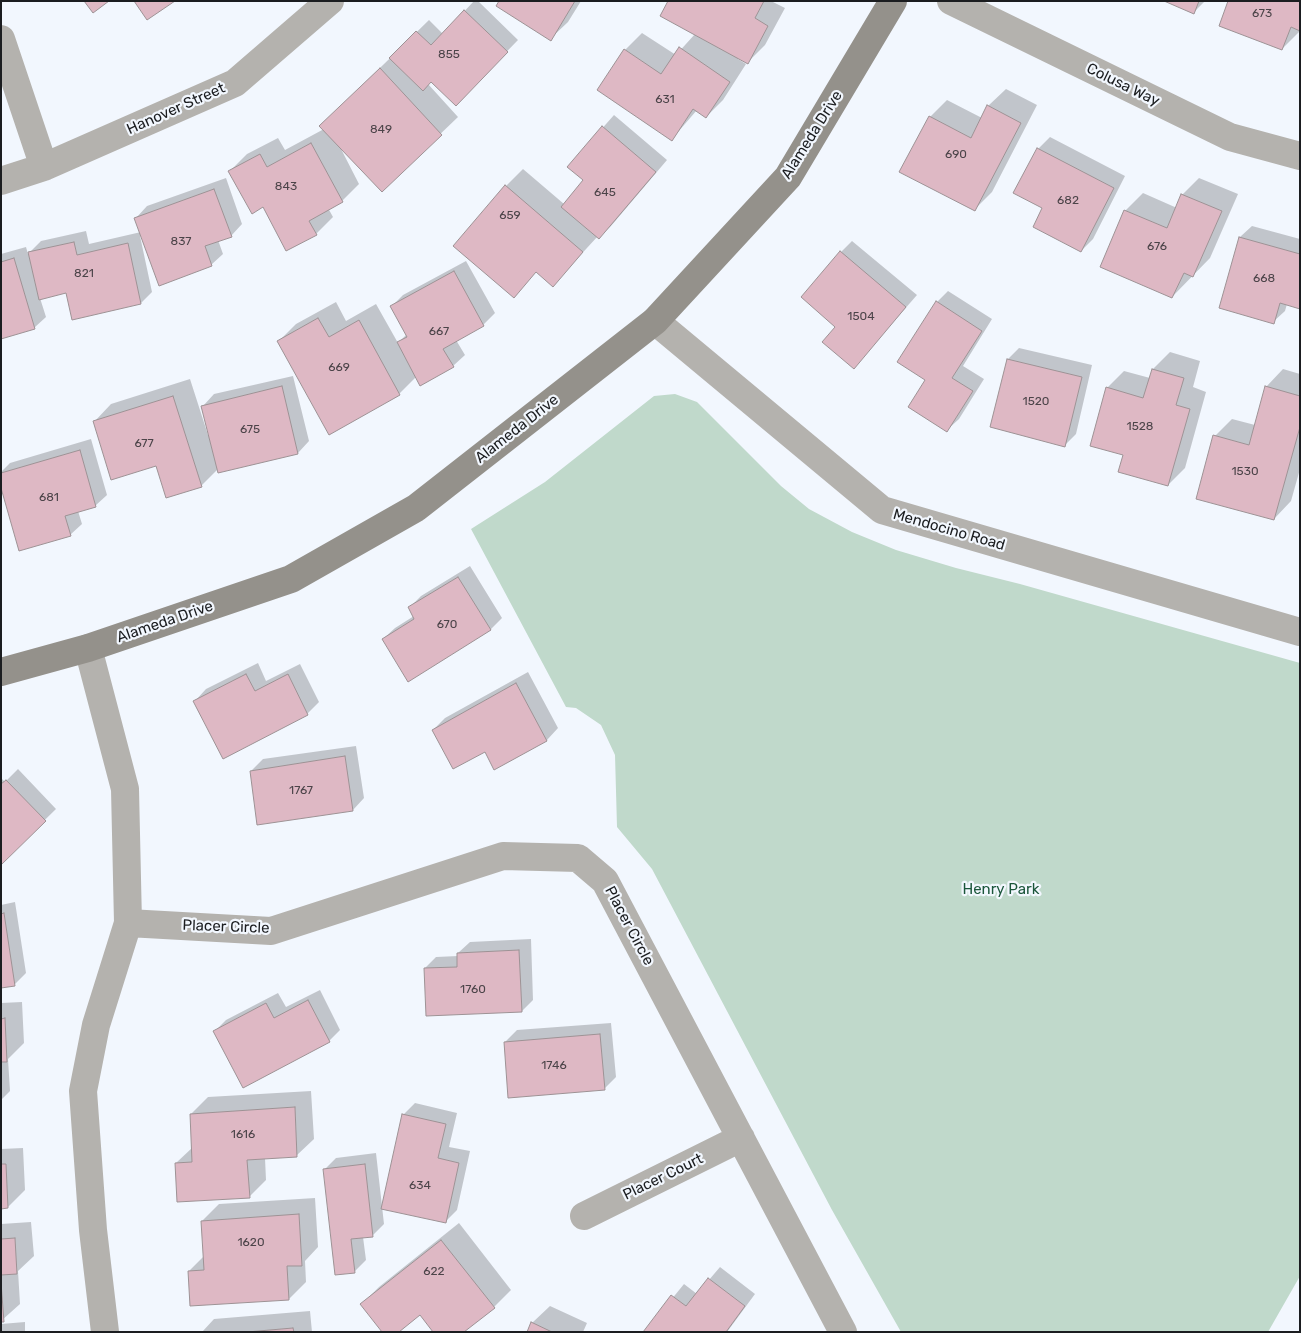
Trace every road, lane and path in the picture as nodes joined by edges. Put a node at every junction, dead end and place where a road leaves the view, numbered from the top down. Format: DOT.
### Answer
graph roads {
  1 [pos="330,1"];
  2 [pos="893,1"];
  3 [pos="951,1"];
  4 [pos="1,39"];
  5 [pos="1300,156"];
  6 [pos="44,167"];
  7 [pos="1,181"];
  8 [pos="655,321"];
  9 [pos="1300,632"];
  10 [pos="88,648"];
  11 [pos="1,672"];
  12 [pos="128,923"];
  13 [pos="741,1138"];
  14 [pos="584,1216"];
  15 [pos="105,1332"];
  16 [pos="843,1332"];
  1 -- 6 [label="street, Hanover Street"];
  2 -- 8 [label="street, Alameda Drive"];
  3 -- 5 [label="street, Colusa Way"];
  4 -- 6 [label="street"];
  6 -- 7 [label="street, Hanover Street"];
  8 -- 9 [label="street, Mendocino Road"];
  8 -- 10 [label="street, Alameda Drive"];
  10 -- 11 [label="street, Alameda Drive"];
  10 -- 12 [label="street"];
  12 -- 13 [label="street, Placer Circle"];
  12 -- 15 [label="street"];
  13 -- 14 [label="street, Placer Court"];
  13 -- 16 [label="street, Placer Circle"];
}
